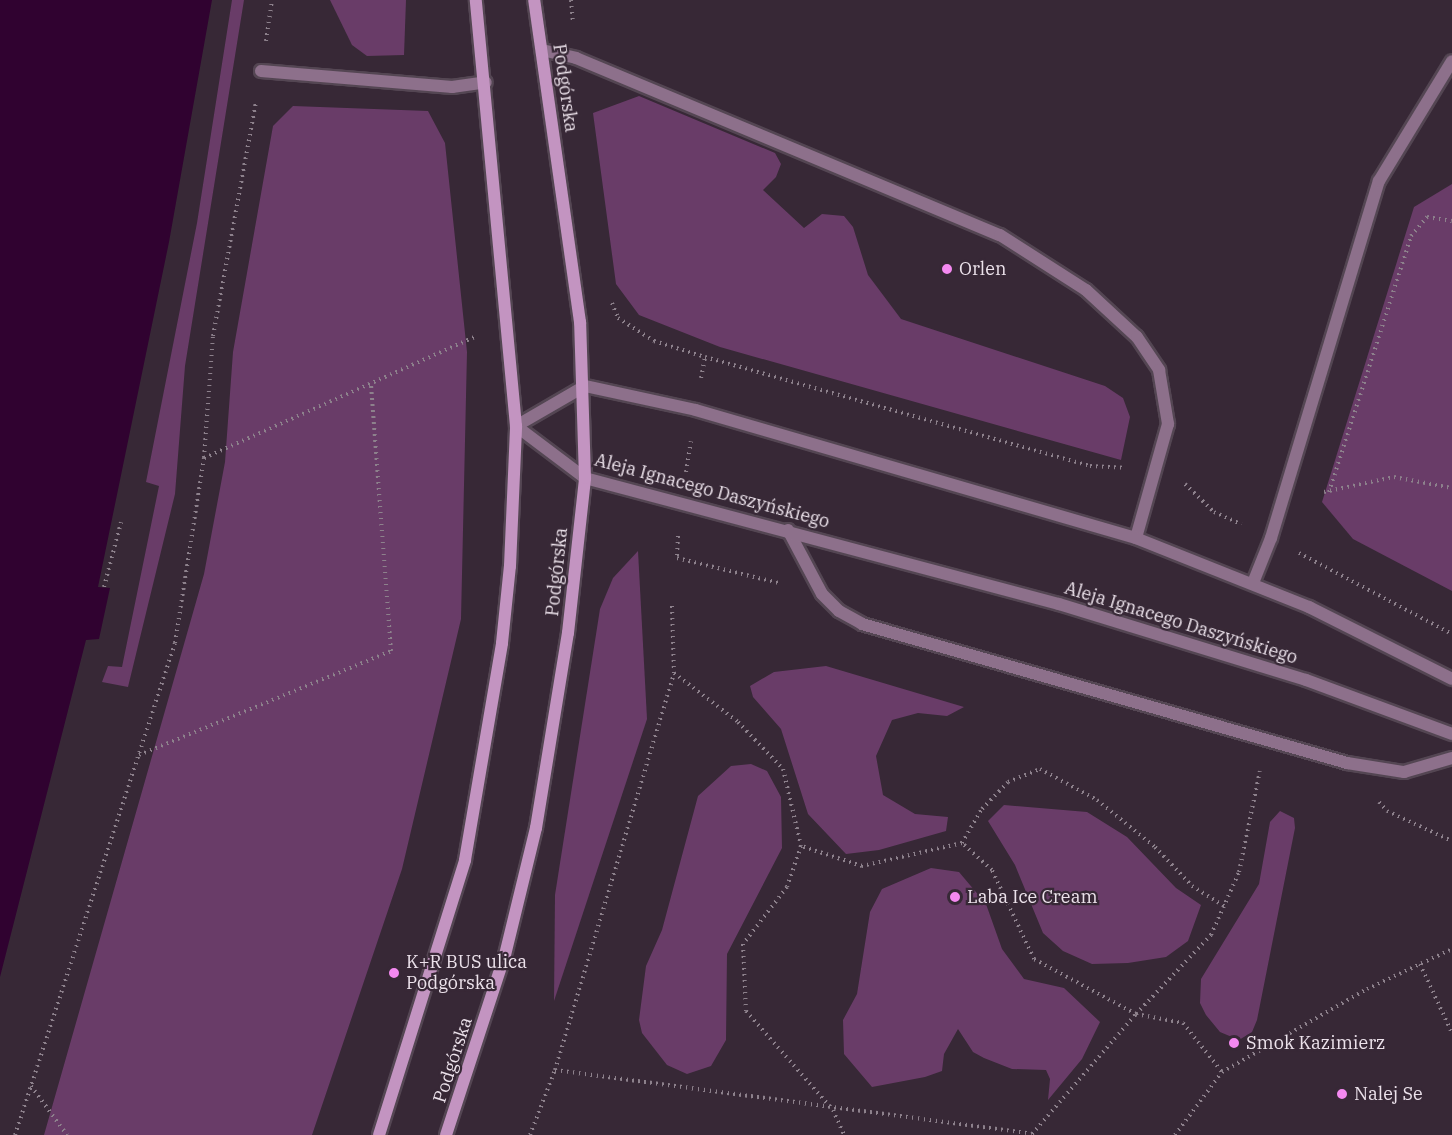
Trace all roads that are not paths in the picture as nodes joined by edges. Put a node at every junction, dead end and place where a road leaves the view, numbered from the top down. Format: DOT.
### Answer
graph roads {
  1 [pos="476,0"];
  2 [pos="534,0"];
  3 [pos="542,50"];
  4 [pos="1452,61"];
  5 [pos="261,71"];
  6 [pos="486,82"];
  7 [pos="585,386"];
  8 [pos="516,426"];
  9 [pos="585,478"];
  10 [pos="788,530"];
  11 [pos="1136,538"];
  12 [pos="1252,583"];
  13 [pos="1452,679"];
  14 [pos="1452,734"];
  15 [pos="1452,758"];
  16 [pos="379,1135"];
  17 [pos="446,1135"];
  1 -- 6 [label="street"];
  2 -- 3 [label="street, Podgórska"];
  3 -- 7 [label="street, Podgórska"];
  3 -- 11 [label="street"];
  4 -- 12 [label="street"];
  5 -- 6 [label="street"];
  6 -- 8 [label="street"];
  7 -- 8 [label="street"];
  7 -- 9 [label="street, Podgórska"];
  7 -- 11 [label="street"];
  8 -- 9 [label="street, Aleja Ignacego Daszyńskiego"];
  8 -- 16 [label="street"];
  9 -- 10 [label="street, Aleja Ignacego Daszyńskiego"];
  9 -- 17 [label="street, Podgórska"];
  10 -- 14 [label="street, Aleja Ignacego Daszyńskiego"];
  10 -- 15 [label="street"];
  11 -- 12 [label="street"];
  12 -- 13 [label="street"];
}
